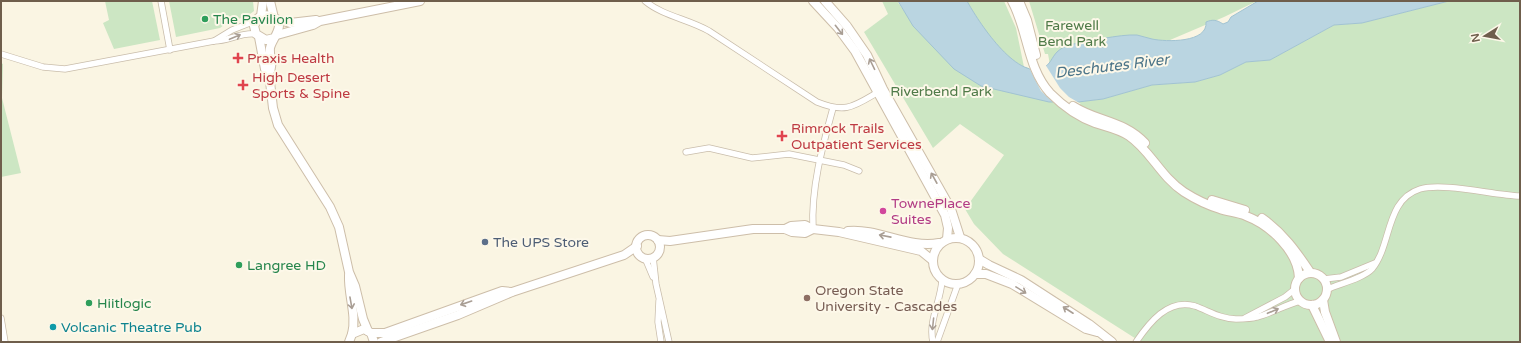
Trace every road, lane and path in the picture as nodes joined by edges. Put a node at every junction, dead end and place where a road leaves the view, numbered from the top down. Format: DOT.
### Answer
graph roads {
  1 [pos="161,1"];
  2 [pos="263,1"];
  3 [pos="270,1"];
  4 [pos="420,1"];
  5 [pos="645,1"];
  6 [pos="813,1"];
  7 [pos="825,1"];
  8 [pos="1012,1"];
  9 [pos="1019,1"];
  10 [pos="275,18"];
  11 [pos="258,19"];
  12 [pos="1024,20"];
  13 [pos="320,21"];
  14 [pos="257,36"];
  15 [pos="275,37"];
  16 [pos="214,41"];
  17 [pos="170,50"];
  18 [pos="1,54"];
  19 [pos="269,73"];
  20 [pos="880,90"];
  21 [pos="833,108"];
  22 [pos="686,152"];
  23 [pos="820,160"];
  24 [pos="859,171"];
  25 [pos="1520,196"];
  26 [pos="813,229"];
  27 [pos="839,232"];
  28 [pos="960,237"];
  29 [pos="947,239"];
  30 [pos="659,244"];
  31 [pos="939,244"];
  32 [pos="637,246"];
  33 [pos="624,255"];
  34 [pos="646,257"];
  35 [pos="979,259"];
  36 [pos="932,260"];
  37 [pos="1376,263"];
  38 [pos="349,272"];
  39 [pos="1310,272"];
  40 [pos="975,274"];
  41 [pos="1299,278"];
  42 [pos="1324,279"];
  43 [pos="942,280"];
  44 [pos="958,284"];
  45 [pos="1295,289"];
  46 [pos="1328,289"];
  47 [pos="512,292"];
  48 [pos="1323,300"];
  49 [pos="659,301"];
  50 [pos="1300,301"];
  51 [pos="1312,305"];
  52 [pos="448,310"];
  53 [pos="1,318"];
  54 [pos="1245,318"];
  55 [pos="424,326"];
  56 [pos="369,332"];
  57 [pos="1099,333"];
  58 [pos="350,338"];
  59 [pos="5,342"];
  60 [pos="342,342"];
  61 [pos="374,342"];
  62 [pos="381,342"];
  63 [pos="662,342"];
  64 [pos="669,342"];
  65 [pos="932,342"];
  66 [pos="937,342"];
  67 [pos="1112,342"];
  68 [pos="1136,342"];
  69 [pos="1330,342"];
  70 [pos="1336,342"];
  1 -- 17 [label="street"];
  2 -- 11 [label="main road"];
  3 -- 10 [label="main road"];
  4 -- 13 [label="main road"];
  5 -- 21 [label="street"];
  6 -- 20 [label="main road, one-way"];
  20 -- 7 [label="main road, one-way"];
  8 -- 12 [label="main road"];
  9 -- 12 [label="main road"];
  10 -- 11 [label="main road"];
  10 -- 13 [label="main road"];
  10 -- 15 [label="main road"];
  11 -- 14 [label="main road"];
  11 -- 16 [label="street"];
  12 -- 39 [label="main road"];
  12 -- 41 [label="main road"];
  13 -- 15 [label="main road"];
  14 -- 15 [label="main road"];
  16 -- 14 [label="street, one-way"];
  14 -- 19 [label="main road"];
  15 -- 19 [label="main road"];
  16 -- 17 [label="street"];
  17 -- 18 [label="street"];
  19 -- 38 [label="main road"];
  20 -- 21 [label="street"];
  28 -- 20 [label="main road, one-way"];
  20 -- 29 [label="main road"];
  21 -- 23 [label="street"];
  22 -- 23 [label="street"];
  23 -- 24 [label="street"];
  23 -- 26 [label="street"];
  25 -- 37 [label="street"];
  26 -- 27 [label="main road"];
  26 -- 30 [label="main road"];
  31 -- 27 [label="main road, one-way"];
  27 -- 36 [label="main road"];
  28 -- 29 [label="main road"];
  28 -- 35 [label="main road"];
  29 -- 31 [label="main road"];
  30 -- 32 [label="main road"];
  30 -- 34 [label="main road"];
  31 -- 36 [label="main road"];
  32 -- 33 [label="main road"];
  32 -- 34 [label="main road"];
  33 -- 34 [label="main road"];
  33 -- 47 [label="main road"];
  34 -- 49 [label="street"];
  35 -- 40 [label="main road"];
  57 -- 35 [label="main road, one-way"];
  36 -- 43 [label="main road"];
  37 -- 42 [label="street"];
  37 -- 46 [label="street"];
  38 -- 56 [label="main road"];
  38 -- 58 [label="main road, one-way"];
  39 -- 41 [label="main road"];
  39 -- 42 [label="main road"];
  40 -- 44 [label="main road"];
  40 -- 57 [label="main road, one-way"];
  41 -- 45 [label="main road"];
  42 -- 46 [label="main road"];
  43 -- 44 [label="main road"];
  43 -- 65 [label="street, one-way"];
  44 -- 66 [label="street"];
  45 -- 50 [label="main road"];
  45 -- 54 [label="street"];
  46 -- 48 [label="main road"];
  47 -- 52 [label="main road, one-way"];
  47 -- 55 [label="main road"];
  48 -- 51 [label="main road"];
  48 -- 70 [label="main road"];
  49 -- 63 [label="street"];
  49 -- 64 [label="street"];
  50 -- 51 [label="main road"];
  54 -- 50 [label="street, one-way"];
  51 -- 69 [label="main road"];
  52 -- 55 [label="main road"];
  52 -- 56 [label="main road"];
  53 -- 59 [label="street"];
  54 -- 68 [label="street"];
  55 -- 62 [label="main road"];
  56 -- 58 [label="main road"];
  56 -- 61 [label="main road"];
  57 -- 67 [label="main road"];
  58 -- 60 [label="main road"];
}
